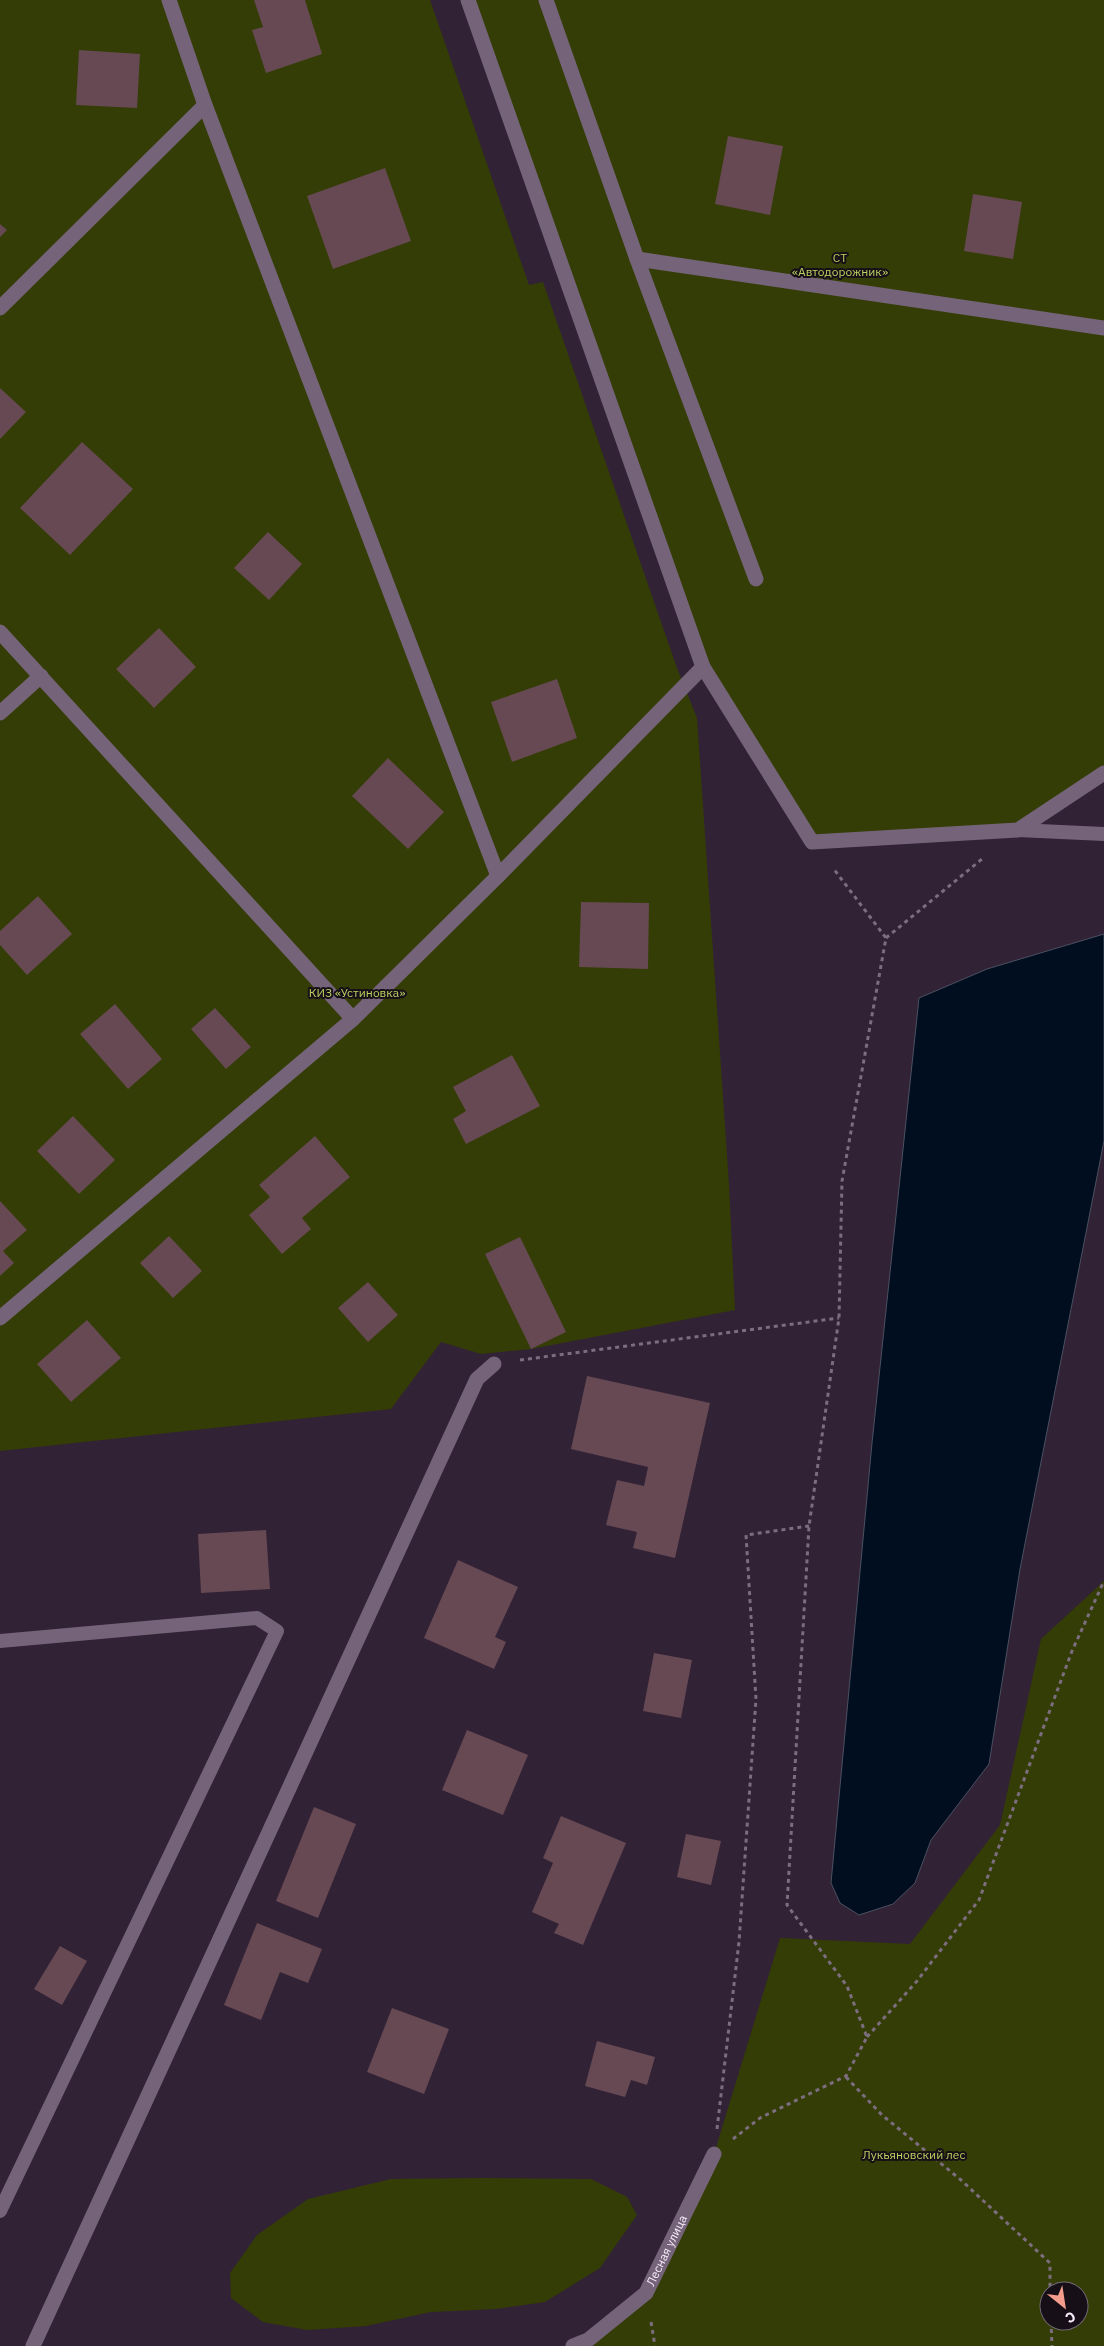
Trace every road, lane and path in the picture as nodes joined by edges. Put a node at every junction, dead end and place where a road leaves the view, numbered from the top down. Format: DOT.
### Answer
graph roads {
  1 [pos="169,0"];
  2 [pos="468,0"];
  3 [pos="546,0"];
  4 [pos="205,105"];
  5 [pos="637,260"];
  6 [pos="0,308"];
  7 [pos="1104,328"];
  8 [pos="756,579"];
  9 [pos="0,632"];
  10 [pos="702,667"];
  11 [pos="41,676"];
  12 [pos="0,713"];
  13 [pos="1104,773"];
  14 [pos="1018,830"];
  15 [pos="1104,834"];
  16 [pos="812,842"];
  17 [pos="498,876"];
  18 [pos="886,938"];
  19 [pos="353,1019"];
  20 [pos="0,1318"];
  21 [pos="839,1318"];
  22 [pos="494,1364"];
  23 [pos="809,1526"];
  24 [pos="1104,1581"];
  25 [pos="0,1641"];
  26 [pos="867,2037"];
  27 [pos="846,2076"];
  28 [pos="714,2154"];
  29 [pos="0,2211"];
  30 [pos="1050,2281"];
  31 [pos="1051,2331"];
  32 [pos="34,2346"];
  33 [pos="573,2346"];
  34 [pos="1052,2346"];
  1 -- 4 [label="street"];
  2 -- 10 [label="street"];
  3 -- 5 [label="street"];
  4 -- 6 [label="street"];
  4 -- 17 [label="street"];
  5 -- 7 [label="street"];
  5 -- 8 [label="street"];
  9 -- 11 [label="street"];
  10 -- 16 [label="street"];
  10 -- 17 [label="street"];
  11 -- 12 [label="street"];
  11 -- 19 [label="street"];
  13 -- 14 [label="street"];
  14 -- 15 [label="lane"];
  14 -- 16 [label="street"];
  14 -- 18 [label="path"];
  16 -- 18 [label="path"];
  17 -- 19 [label="street"];
  18 -- 21 [label="path"];
  19 -- 20 [label="street"];
  21 -- 22 [label="path"];
  21 -- 23 [label="path"];
  22 -- 32 [label="street"];
  23 -- 26 [label="path"];
  23 -- 28 [label="path"];
  24 -- 26 [label="path"];
  25 -- 29 [label="lane"];
  26 -- 27 [label="path"];
  27 -- 28 [label="path"];
  27 -- 30 [label="path"];
  28 -- 33 [label="street, Лесная улица"];
  31 -- 34 [label="path"];
}
